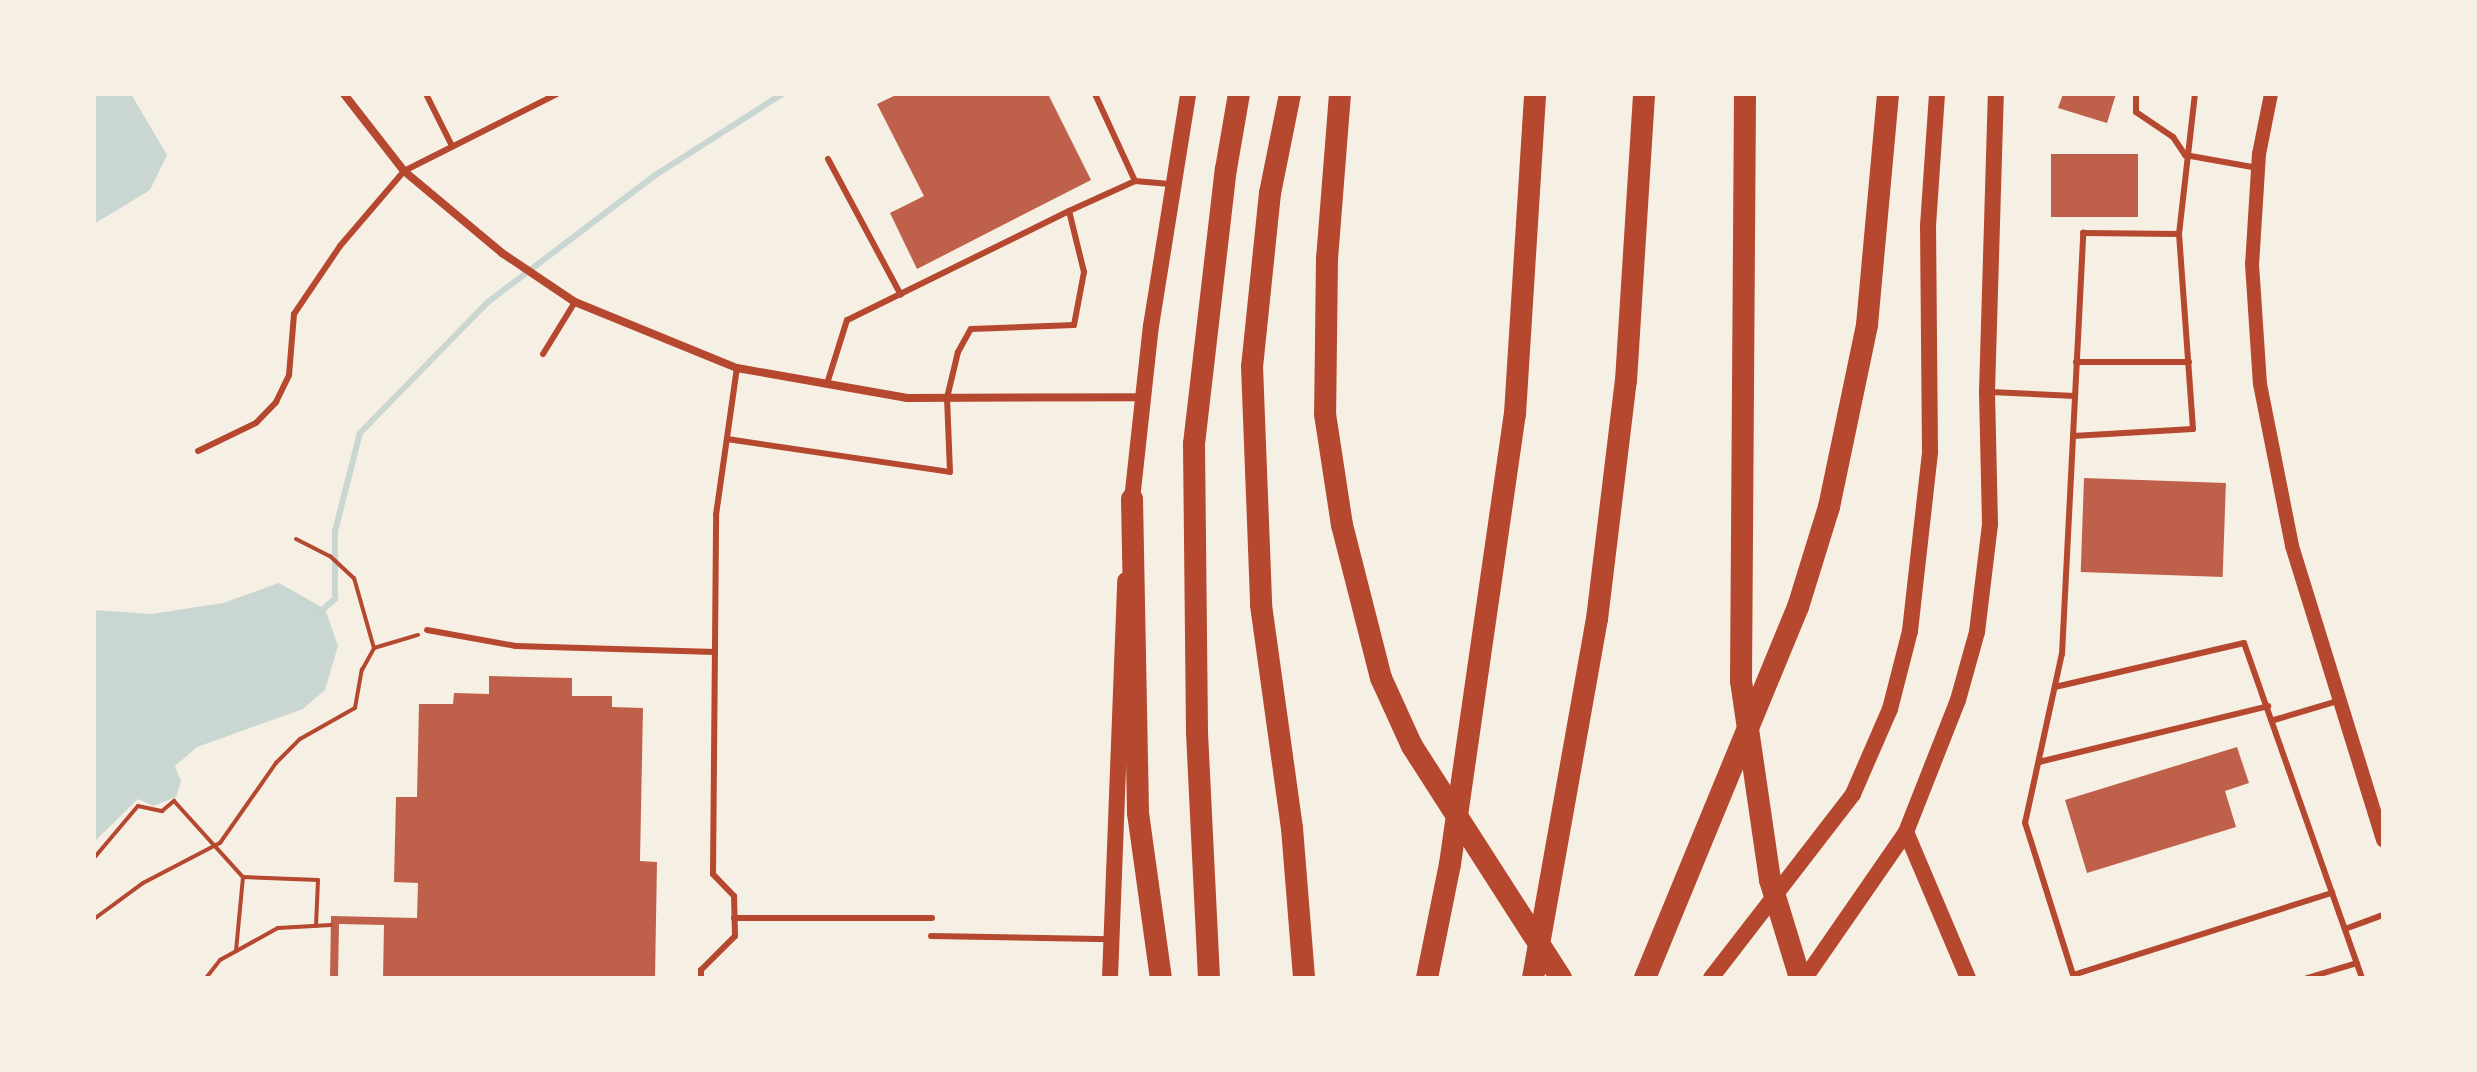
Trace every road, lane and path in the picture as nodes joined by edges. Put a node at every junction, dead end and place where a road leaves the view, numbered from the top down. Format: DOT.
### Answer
graph roads {
  1 [pos="344,94"];
  2 [pos="426,94"];
  3 [pos="557,94"];
  4 [pos="1095,94"];
  5 [pos="1188,94"];
  6 [pos="1239,94"];
  7 [pos="1290,94"];
  8 [pos="1340,94"];
  9 [pos="1535,94"];
  10 [pos="1644,94"];
  11 [pos="1745,94"];
  12 [pos="1888,94"];
  13 [pos="1937,94"];
  14 [pos="1996,94"];
  15 [pos="2136,94"];
  16 [pos="2195,94"];
  17 [pos="2271,94"];
  18 [pos="452,146"];
  19 [pos="2185,155"];
  20 [pos="828,159"];
  21 [pos="2258,168"];
  22 [pos="404,171"];
  23 [pos="1135,181"];
  24 [pos="1170,184"];
  25 [pos="1069,211"];
  26 [pos="2179,234"];
  27 [pos="901,295"];
  28 [pos="575,302"];
  29 [pos="543,354"];
  30 [pos="2076,362"];
  31 [pos="2189,362"];
  32 [pos="737,368"];
  33 [pos="827,384"];
  34 [pos="1987,392"];
  35 [pos="2075,396"];
  36 [pos="1143,397"];
  37 [pos="947,398"];
  38 [pos="2073,436"];
  39 [pos="727,439"];
  40 [pos="198,451"];
  41 [pos="1132,499"];
  42 [pos="296,539"];
  43 [pos="427,630"];
  44 [pos="374,648"];
  45 [pos="715,652"];
  46 [pos="2055,687"];
  47 [pos="2338,701"];
  48 [pos="2268,706"];
  49 [pos="2274,720"];
  50 [pos="2039,762"];
  51 [pos="1906,832"];
  52 [pos="2383,840"];
  53 [pos="214,846"];
  54 [pos="94,858"];
  55 [pos="243,877"];
  56 [pos="2332,893"];
  57 [pos="2383,915"];
  58 [pos="734,918"];
  59 [pos="932,918"];
  60 [pos="94,919"];
  61 [pos="331,925"];
  62 [pos="316,926"];
  63 [pos="2345,929"];
  64 [pos="931,936"];
  65 [pos="1111,939"];
  66 [pos="236,951"];
  67 [pos="2357,963"];
  68 [pos="2074,976"];
  69 [pos="206,978"];
  70 [pos="701,978"];
  71 [pos="1110,978"];
  72 [pos="1161,978"];
  73 [pos="1209,978"];
  74 [pos="1304,978"];
  75 [pos="1427,978"];
  76 [pos="1533,978"];
  77 [pos="1561,978"];
  78 [pos="1645,978"];
  79 [pos="1711,978"];
  80 [pos="1803,978"];
  81 [pos="1968,978"];
  82 [pos="2307,978"];
  83 [pos="2362,978"];
  1 -- 22 [label="street"];
  2 -- 18 [label="lane"];
  3 -- 18 [label="lane"];
  4 -- 23 [label="lane"];
  5 -- 24 [label="main road"];
  6 -- 73 [label="highway"];
  7 -- 74 [label="highway"];
  8 -- 77 [label="highway"];
  9 -- 75 [label="highway"];
  10 -- 76 [label="highway"];
  11 -- 80 [label="highway"];
  12 -- 78 [label="highway"];
  13 -- 79 [label="main road"];
  14 -- 34 [label="main road"];
  15 -- 19 [label="lane"];
  16 -- 19 [label="lane"];
  17 -- 21 [label="street"];
  18 -- 22 [label="lane"];
  19 -- 21 [label="lane"];
  19 -- 26 [label="lane"];
  20 -- 27 [label="lane"];
  21 -- 47 [label="street"];
  22 -- 28 [label="street"];
  22 -- 40 [label="lane"];
  23 -- 24 [label="lane"];
  23 -- 25 [label="lane"];
  24 -- 36 [label="main road"];
  25 -- 27 [label="lane"];
  25 -- 37 [label="lane"];
  26 -- 30 [label="lane"];
  26 -- 31 [label="lane"];
  27 -- 33 [label="lane"];
  28 -- 29 [label="lane"];
  28 -- 32 [label="street"];
  30 -- 31 [label="lane"];
  30 -- 35 [label="lane"];
  31 -- 38 [label="lane"];
  32 -- 33 [label="street"];
  32 -- 39 [label="lane"];
  33 -- 37 [label="street"];
  34 -- 35 [label="lane"];
  34 -- 51 [label="main road"];
  35 -- 38 [label="lane"];
  36 -- 37 [label="street"];
  36 -- 41 [label="main road"];
  37 -- 39 [label="lane"];
  38 -- 46 [label="lane"];
  39 -- 45 [label="lane"];
  41 -- 65 [label="main road"];
  41 -- 72 [label="highway"];
  42 -- 44 [label="path"];
  43 -- 44 [label="path"];
  43 -- 45 [label="lane"];
  44 -- 53 [label="path"];
  45 -- 58 [label="lane"];
  46 -- 48 [label="lane"];
  46 -- 50 [label="lane"];
  47 -- 49 [label="lane"];
  47 -- 52 [label="street"];
  48 -- 49 [label="lane"];
  48 -- 50 [label="lane"];
  49 -- 56 [label="lane"];
  50 -- 68 [label="lane"];
  51 -- 80 [label="main road"];
  51 -- 81 [label="main road"];
  53 -- 54 [label="path"];
  53 -- 55 [label="path"];
  53 -- 60 [label="path"];
  55 -- 62 [label="path"];
  55 -- 66 [label="path"];
  56 -- 63 [label="lane"];
  56 -- 68 [label="lane"];
  57 -- 63 [label="lane"];
  58 -- 59 [label="lane"];
  58 -- 70 [label="lane"];
  61 -- 62 [label="path"];
  62 -- 66 [label="path"];
  63 -- 67 [label="lane"];
  64 -- 65 [label="lane"];
  65 -- 71 [label="main road"];
  66 -- 69 [label="path"];
  67 -- 82 [label="lane"];
  67 -- 83 [label="lane"];
}
